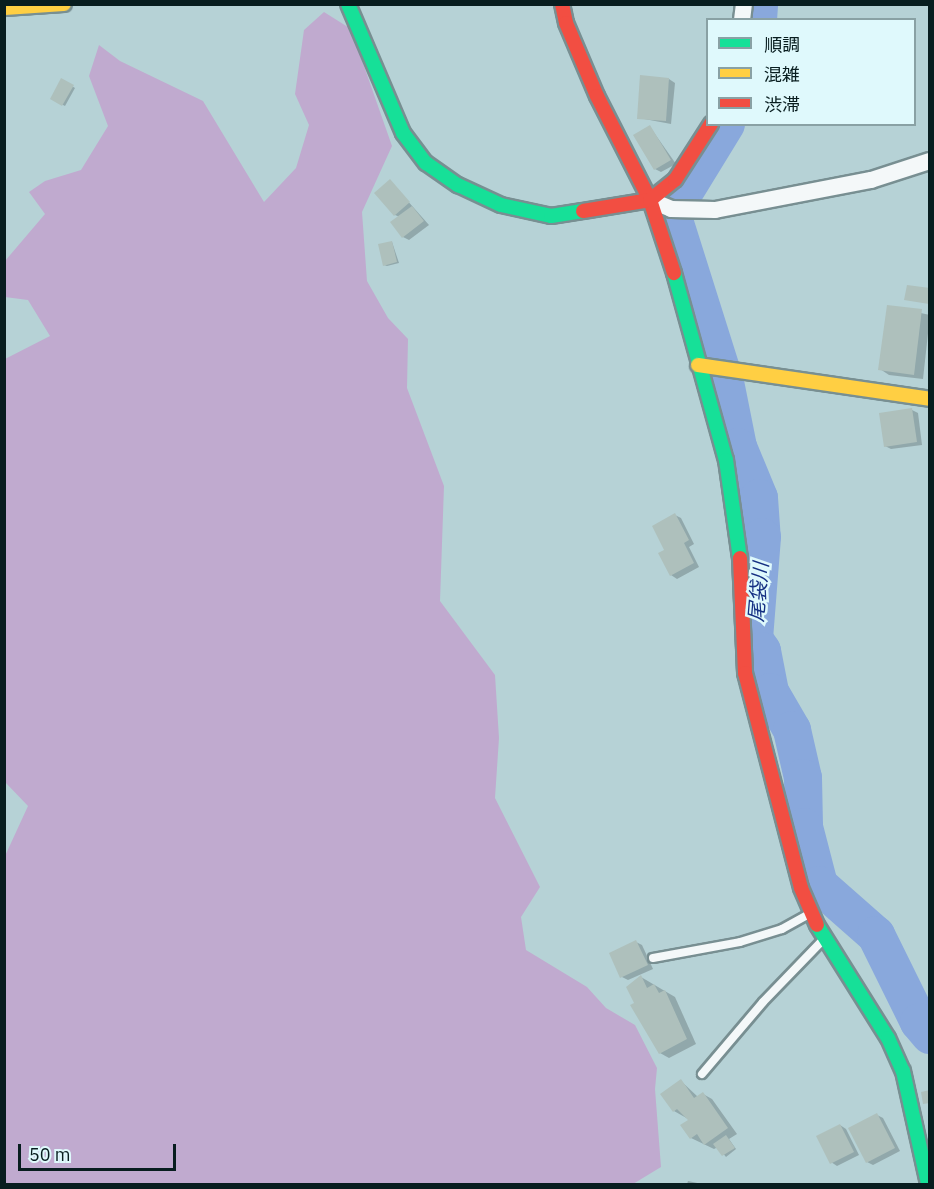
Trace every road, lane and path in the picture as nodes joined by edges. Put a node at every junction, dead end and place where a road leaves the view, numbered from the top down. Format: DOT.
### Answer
graph roads {
  1 [pos="64,4"];
  2 [pos="348,4"];
  3 [pos="562,4"];
  4 [pos="4,8"];
  5 [pos="710,126"];
  6 [pos="930,161"];
  7 [pos="650,200"];
  8 [pos="698,365"];
  9 [pos="930,399"];
  10 [pos="809,914"];
  11 [pos="823,940"];
  12 [pos="653,958"];
  13 [pos="702,1074"];
  14 [pos="928,1185"];
  1 -- 4 [label="street"];
  2 -- 7 [label="street"];
  3 -- 7 [label="street"];
  5 -- 7 [label="street"];
  6 -- 7 [label="street"];
  7 -- 8 [label="street"];
  8 -- 9 [label="street"];
  8 -- 10 [label="street"];
  10 -- 11 [label="street"];
  10 -- 12 [label="lane"];
  11 -- 13 [label="lane"];
  11 -- 14 [label="street"];
}
